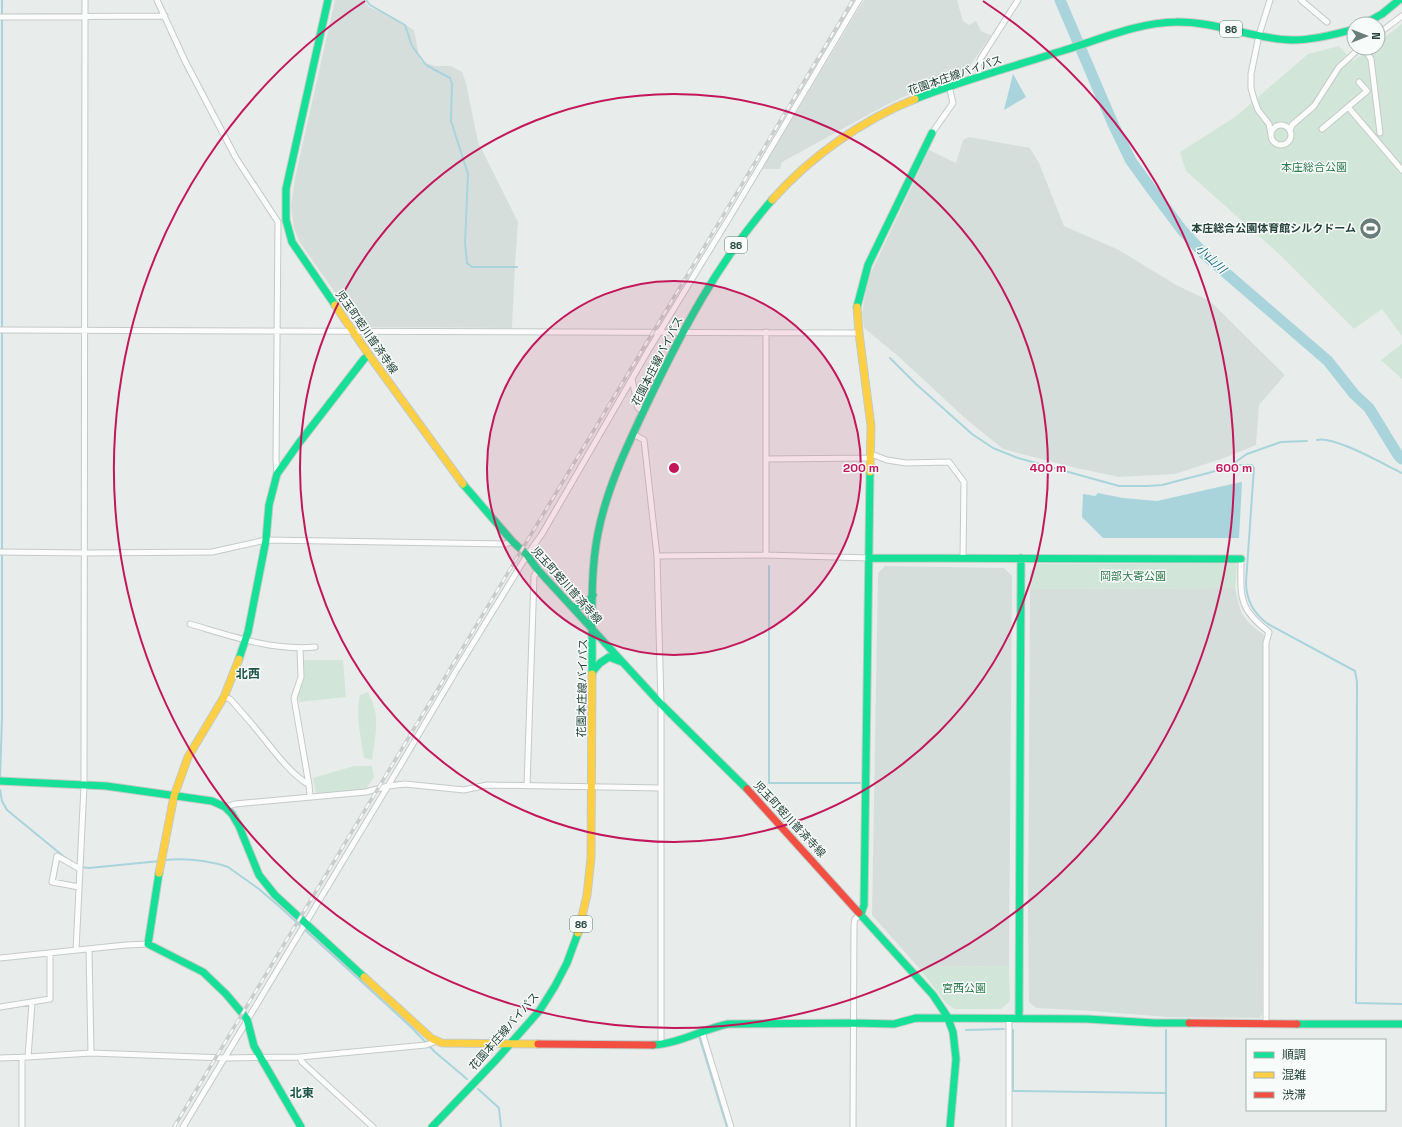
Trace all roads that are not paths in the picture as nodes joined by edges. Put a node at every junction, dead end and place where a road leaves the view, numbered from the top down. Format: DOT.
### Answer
graph roads {
  1 [pos="85,0"];
  2 [pos="157,0"];
  3 [pos="328,0"];
  4 [pos="859,0"];
  5 [pos="1018,0"];
  6 [pos="1270,0"];
  7 [pos="1301,0"];
  8 [pos="1399,0"];
  9 [pos="85,16"];
  10 [pos="165,16"];
  11 [pos="1378,16"];
  12 [pos="1402,16"];
  13 [pos="0,17"];
  14 [pos="1327,22"];
  15 [pos="1386,28"];
  16 [pos="1346,32"];
  17 [pos="1259,35"];
  18 [pos="1352,56"];
  19 [pos="1369,56"];
  20 [pos="980,77"];
  21 [pos="1359,82"];
  22 [pos="949,86"];
  23 [pos="1348,107"];
  24 [pos="1269,124"];
  25 [pos="1292,125"];
  26 [pos="1277,126"];
  27 [pos="1286,127"];
  28 [pos="1322,129"];
  29 [pos="1290,131"];
  30 [pos="932,133"];
  31 [pos="1380,133"];
  32 [pos="1271,134"];
  33 [pos="1402,170"];
  34 [pos="286,220"];
  35 [pos="278,222"];
  36 [pos="0,330"];
  37 [pos="276,330"];
  38 [pos="85,331"];
  39 [pos="353,332"];
  40 [pos="659,332"];
  41 [pos="766,332"];
  42 [pos="684,333"];
  43 [pos="859,333"];
  44 [pos="369,356"];
  45 [pos="632,379"];
  46 [pos="644,411"];
  47 [pos="634,434"];
  48 [pos="871,456"];
  49 [pos="766,459"];
  50 [pos="277,474"];
  51 [pos="266,540"];
  52 [pos="512,541"];
  53 [pos="0,552"];
  54 [pos="85,553"];
  55 [pos="527,555"];
  56 [pos="766,555"];
  57 [pos="657,556"];
  58 [pos="869,558"];
  59 [pos="963,558"];
  60 [pos="1021,558"];
  61 [pos="1241,559"];
  62 [pos="538,570"];
  63 [pos="594,595"];
  64 [pos="573,607"];
  65 [pos="190,624"];
  66 [pos="594,631"];
  67 [pos="245,640"];
  68 [pos="315,647"];
  69 [pos="300,648"];
  70 [pos="622,662"];
  71 [pos="594,670"];
  72 [pos="224,697"];
  73 [pos="661,704"];
  74 [pos="0,781"];
  75 [pos="309,785"];
  76 [pos="84,786"];
  77 [pos="388,786"];
  78 [pos="527,786"];
  79 [pos="592,787"];
  80 [pos="662,788"];
  81 [pos="174,796"];
  82 [pos="310,796"];
  83 [pos="225,807"];
  84 [pos="80,869"];
  85 [pos="79,887"];
  86 [pos="861,914"];
  87 [pos="305,923"];
  88 [pos="148,944"];
  89 [pos="88,949"];
  90 [pos="76,950"];
  91 [pos="50,953"];
  92 [pos="0,958"];
  93 [pos="32,1003"];
  94 [pos="0,1007"];
  95 [pos="948,1018"];
  96 [pos="1009,1018"];
  97 [pos="1019,1018"];
  98 [pos="247,1019"];
  99 [pos="853,1023"];
  100 [pos="1266,1023"];
  101 [pos="1402,1024"];
  102 [pos="702,1032"];
  103 [pos="437,1041"];
  104 [pos="510,1044"];
  105 [pos="661,1044"];
  106 [pos="91,1053"];
  107 [pos="25,1057"];
  108 [pos="300,1057"];
  109 [pos="0,1058"];
  110 [pos="225,1058"];
  111 [pos="261,1058"];
  112 [pos="22,1127"];
  113 [pos="183,1127"];
  114 [pos="301,1127"];
  115 [pos="373,1127"];
  116 [pos="432,1127"];
  117 [pos="731,1127"];
  118 [pos="853,1127"];
  119 [pos="950,1127"];
  120 [pos="1009,1127"];
  1 -- 9 [label="street"];
  2 -- 10 [label="street"];
  3 -- 34 [label="street, 児玉町蛭川普済寺線"];
  4 -- 40 [label="street"];
  5 -- 20 [label="street"];
  6 -- 17 [label="street"];
  7 -- 14 [label="street"];
  8 -- 11 [label="street"];
  9 -- 10 [label="street"];
  9 -- 13 [label="street"];
  9 -- 38 [label="street"];
  10 -- 35 [label="street"];
  12 -- 15 [label="street"];
  16 -- 17 [label="street, 花園本庄線バイパス / 86"];
  17 -- 20 [label="street, 花園本庄線バイパス / 86"];
  17 -- 24 [label="street"];
  18 -- 25 [label="street"];
  19 -- 31 [label="street"];
  20 -- 22 [label="street, 花園本庄線バイパス / 86"];
  21 -- 23 [label="street"];
  22 -- 30 [label="street"];
  22 -- 42 [label="street, 花園本庄線バイパス / 86"];
  23 -- 28 [label="street"];
  23 -- 33 [label="street"];
  24 -- 26 [label="street"];
  24 -- 32 [label="street"];
  25 -- 27 [label="street"];
  25 -- 29 [label="street"];
  26 -- 27 [label="street"];
  26 -- 32 [label="street"];
  27 -- 29 [label="street"];
  29 -- 32 [label="street"];
  30 -- 43 [label="street"];
  34 -- 35 [label="street"];
  34 -- 39 [label="street, 児玉町蛭川普済寺線"];
  35 -- 37 [label="street"];
  36 -- 38 [label="street"];
  37 -- 38 [label="street"];
  37 -- 39 [label="street"];
  37 -- 50 [label="street"];
  38 -- 54 [label="street"];
  39 -- 40 [label="street"];
  39 -- 44 [label="street, 児玉町蛭川普済寺線"];
  40 -- 42 [label="street"];
  40 -- 45 [label="street"];
  41 -- 42 [label="street"];
  41 -- 43 [label="street"];
  41 -- 49 [label="street"];
  42 -- 46 [label="street, 花園本庄線バイパス / 86"];
  43 -- 48 [label="street"];
  44 -- 50 [label="street"];
  44 -- 52 [label="street, 児玉町蛭川普済寺線"];
  45 -- 46 [label="street"];
  45 -- 55 [label="street"];
  46 -- 47 [label="street, 花園本庄線バイパス / 86"];
  47 -- 57 [label="street"];
  47 -- 63 [label="street, 花園本庄線バイパス / 86"];
  48 -- 49 [label="street"];
  48 -- 58 [label="street"];
  48 -- 59 [label="street"];
  49 -- 56 [label="street"];
  50 -- 51 [label="street"];
  51 -- 52 [label="street"];
  51 -- 54 [label="street"];
  51 -- 67 [label="street"];
  52 -- 55 [label="street, 児玉町蛭川普済寺線"];
  53 -- 54 [label="street"];
  54 -- 76 [label="street"];
  55 -- 62 [label="street, 児玉町蛭川普済寺線"];
  55 -- 77 [label="street"];
  56 -- 57 [label="street"];
  56 -- 58 [label="street"];
  57 -- 73 [label="street"];
  58 -- 59 [label="street"];
  58 -- 86 [label="street"];
  59 -- 60 [label="street"];
  60 -- 61 [label="street"];
  60 -- 97 [label="street"];
  61 -- 100 [label="street"];
  62 -- 64 [label="street, 児玉町蛭川普済寺線"];
  62 -- 78 [label="street"];
  63 -- 64 [label="street"];
  63 -- 66 [label="street, 花園本庄線バイパス / 86"];
  64 -- 66 [label="street, 児玉町蛭川普済寺線"];
  65 -- 67 [label="street"];
  66 -- 70 [label="street, 児玉町蛭川普済寺線"];
  66 -- 71 [label="street, 花園本庄線バイパス / 86"];
  67 -- 69 [label="street"];
  67 -- 72 [label="street"];
  68 -- 69 [label="street"];
  69 -- 75 [label="street"];
  70 -- 71 [label="street"];
  70 -- 73 [label="street, 児玉町蛭川普済寺線"];
  71 -- 79 [label="street, 花園本庄線バイパス / 86"];
  72 -- 75 [label="street"];
  72 -- 81 [label="street"];
  73 -- 80 [label="street"];
  73 -- 86 [label="street, 児玉町蛭川普済寺線"];
  74 -- 76 [label="street"];
  75 -- 82 [label="street"];
  76 -- 81 [label="street"];
  76 -- 84 [label="street"];
  77 -- 78 [label="street"];
  77 -- 82 [label="street"];
  77 -- 87 [label="street"];
  78 -- 79 [label="street"];
  79 -- 80 [label="street"];
  79 -- 104 [label="street, 花園本庄線バイパス / 86"];
  80 -- 105 [label="street"];
  81 -- 83 [label="street"];
  81 -- 88 [label="street"];
  82 -- 83 [label="street"];
  83 -- 87 [label="street"];
  84 -- 85 [label="street"];
  84 -- 85 [label="street"];
  85 -- 90 [label="street"];
  86 -- 95 [label="street, 児玉町蛭川普済寺線"];
  86 -- 99 [label="street"];
  87 -- 98 [label="street"];
  87 -- 103 [label="street"];
  88 -- 89 [label="street"];
  88 -- 98 [label="street"];
  89 -- 90 [label="street"];
  89 -- 106 [label="street"];
  90 -- 91 [label="street"];
  91 -- 92 [label="street"];
  91 -- 93 [label="street"];
  93 -- 94 [label="street"];
  93 -- 107 [label="street"];
  95 -- 96 [label="street"];
  95 -- 99 [label="street"];
  95 -- 119 [label="street, 児玉町蛭川普済寺線"];
  96 -- 97 [label="street"];
  96 -- 120 [label="street"];
  97 -- 100 [label="street"];
  98 -- 110 [label="street"];
  98 -- 111 [label="street"];
  99 -- 102 [label="street"];
  99 -- 118 [label="street"];
  100 -- 101 [label="street"];
  102 -- 105 [label="street"];
  102 -- 117 [label="street"];
  103 -- 104 [label="street"];
  103 -- 108 [label="street"];
  104 -- 105 [label="street"];
  104 -- 116 [label="street, 花園本庄線バイパス / 86"];
  106 -- 107 [label="street"];
  106 -- 110 [label="street"];
  107 -- 109 [label="street"];
  107 -- 112 [label="street"];
  108 -- 111 [label="street"];
  108 -- 115 [label="street"];
  110 -- 111 [label="street"];
  110 -- 113 [label="street"];
  111 -- 114 [label="street"];
}
